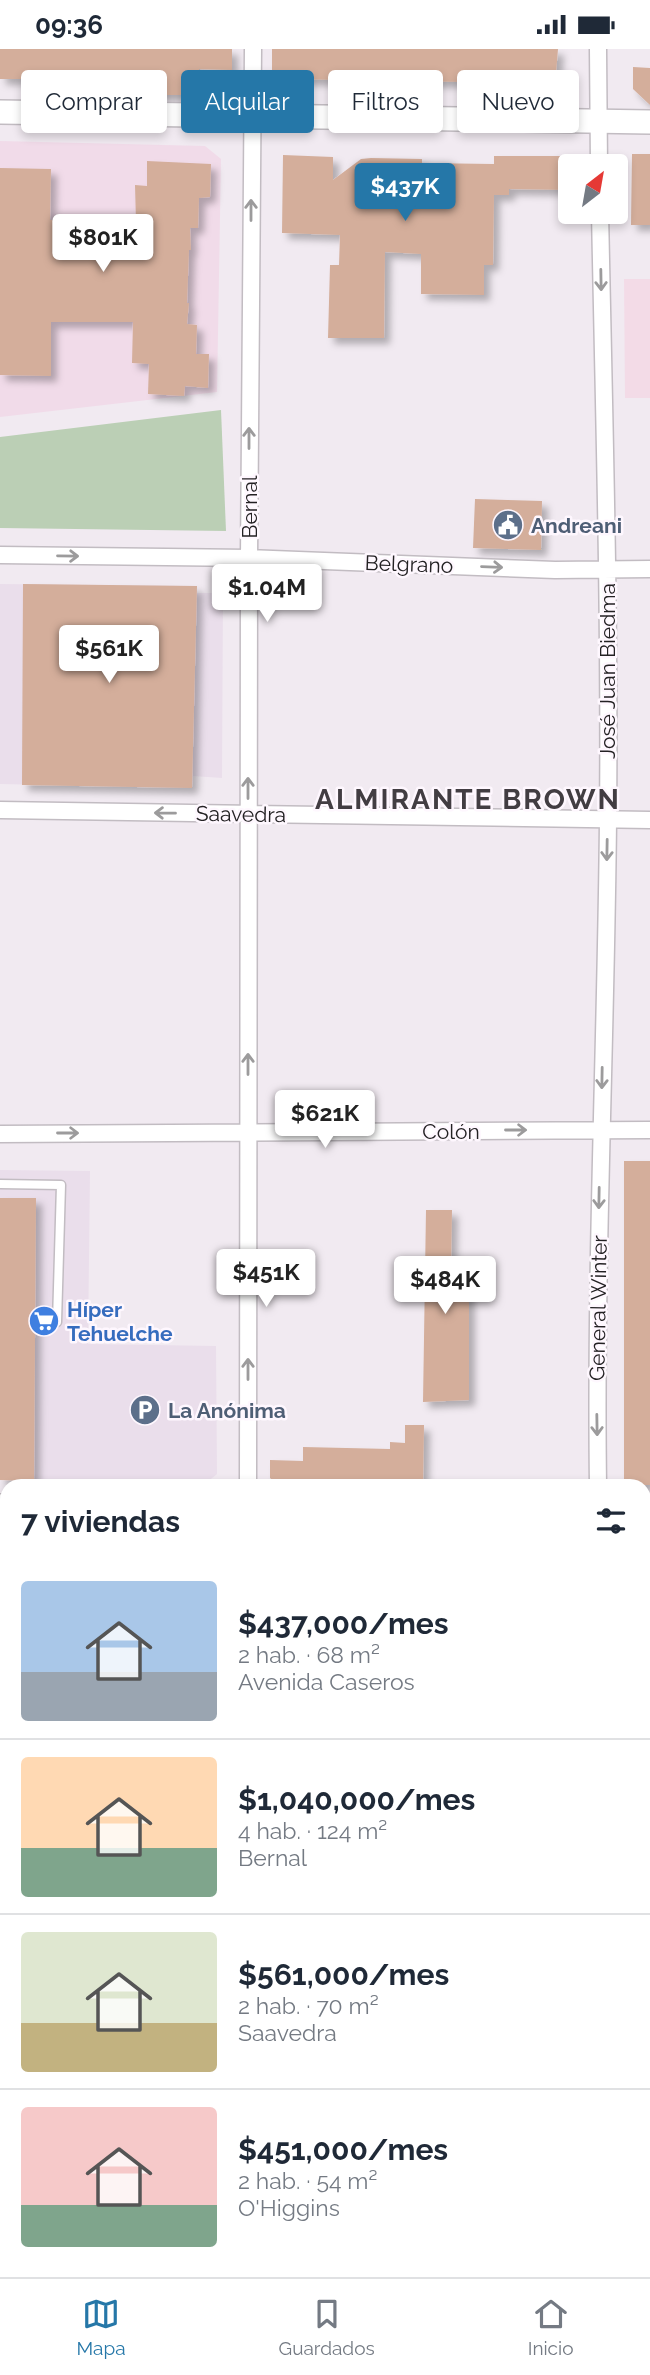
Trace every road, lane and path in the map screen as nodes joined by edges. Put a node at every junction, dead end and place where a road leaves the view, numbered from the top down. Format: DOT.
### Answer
graph roads {
  1 [pos="253,49"];
  2 [pos="598,49"];
  3 [pos="252,70"];
  4 [pos="0,112"];
  5 [pos="181,114"];
  6 [pos="314,116"];
  7 [pos="598,121"];
  8 [pos="650,122"];
  9 [pos="251,133"];
  10 [pos="599,154"];
  11 [pos="600,224"];
  12 [pos="0,555"];
  13 [pos="248,558"];
  14 [pos="650,569"];
  15 [pos="607,570"];
  16 [pos="0,810"];
  17 [pos="248,814"];
  18 [pos="608,820"];
  19 [pos="650,820"];
  20 [pos="601,1130"];
  21 [pos="650,1130"];
  22 [pos="247,1132"];
  23 [pos="0,1134"];
  24 [pos="0,1184"];
  25 [pos="57,1322"];
  26 [pos="248,1479"];
  27 [pos="598,1479"];
  1 -- 3 [label="street, Bernal"];
  2 -- 7 [label="street"];
  4 -- 5 [label="main road"];
  6 -- 7 [label="main road"];
  7 -- 8 [label="main road"];
  7 -- 10 [label="street"];
  13 -- 9 [label="street, Bernal, one-way"];
  11 -- 15 [label="street, José Juan Biedma, one-way"];
  12 -- 13 [label="street, Belgrano, one-way"];
  13 -- 15 [label="street, Belgrano, one-way"];
  17 -- 13 [label="street, Bernal, one-way"];
  14 -- 15 [label="street, Belgrano"];
  15 -- 18 [label="street, José Juan Biedma"];
  17 -- 16 [label="street, Saavedra, one-way"];
  17 -- 18 [label="street, Saavedra"];
  22 -- 17 [label="street, Bernal, one-way"];
  18 -- 19 [label="street, Saavedra"];
  18 -- 20 [label="street, José Juan Biedma, one-way"];
  20 -- 21 [label="street, Colón"];
  22 -- 20 [label="street, Colón, one-way"];
  20 -- 27 [label="street, General Winter, one-way"];
  23 -- 22 [label="street, Colón, one-way"];
  26 -- 22 [label="street, Bernal, one-way"];
  24 -- 25 [label="lane"];
}
